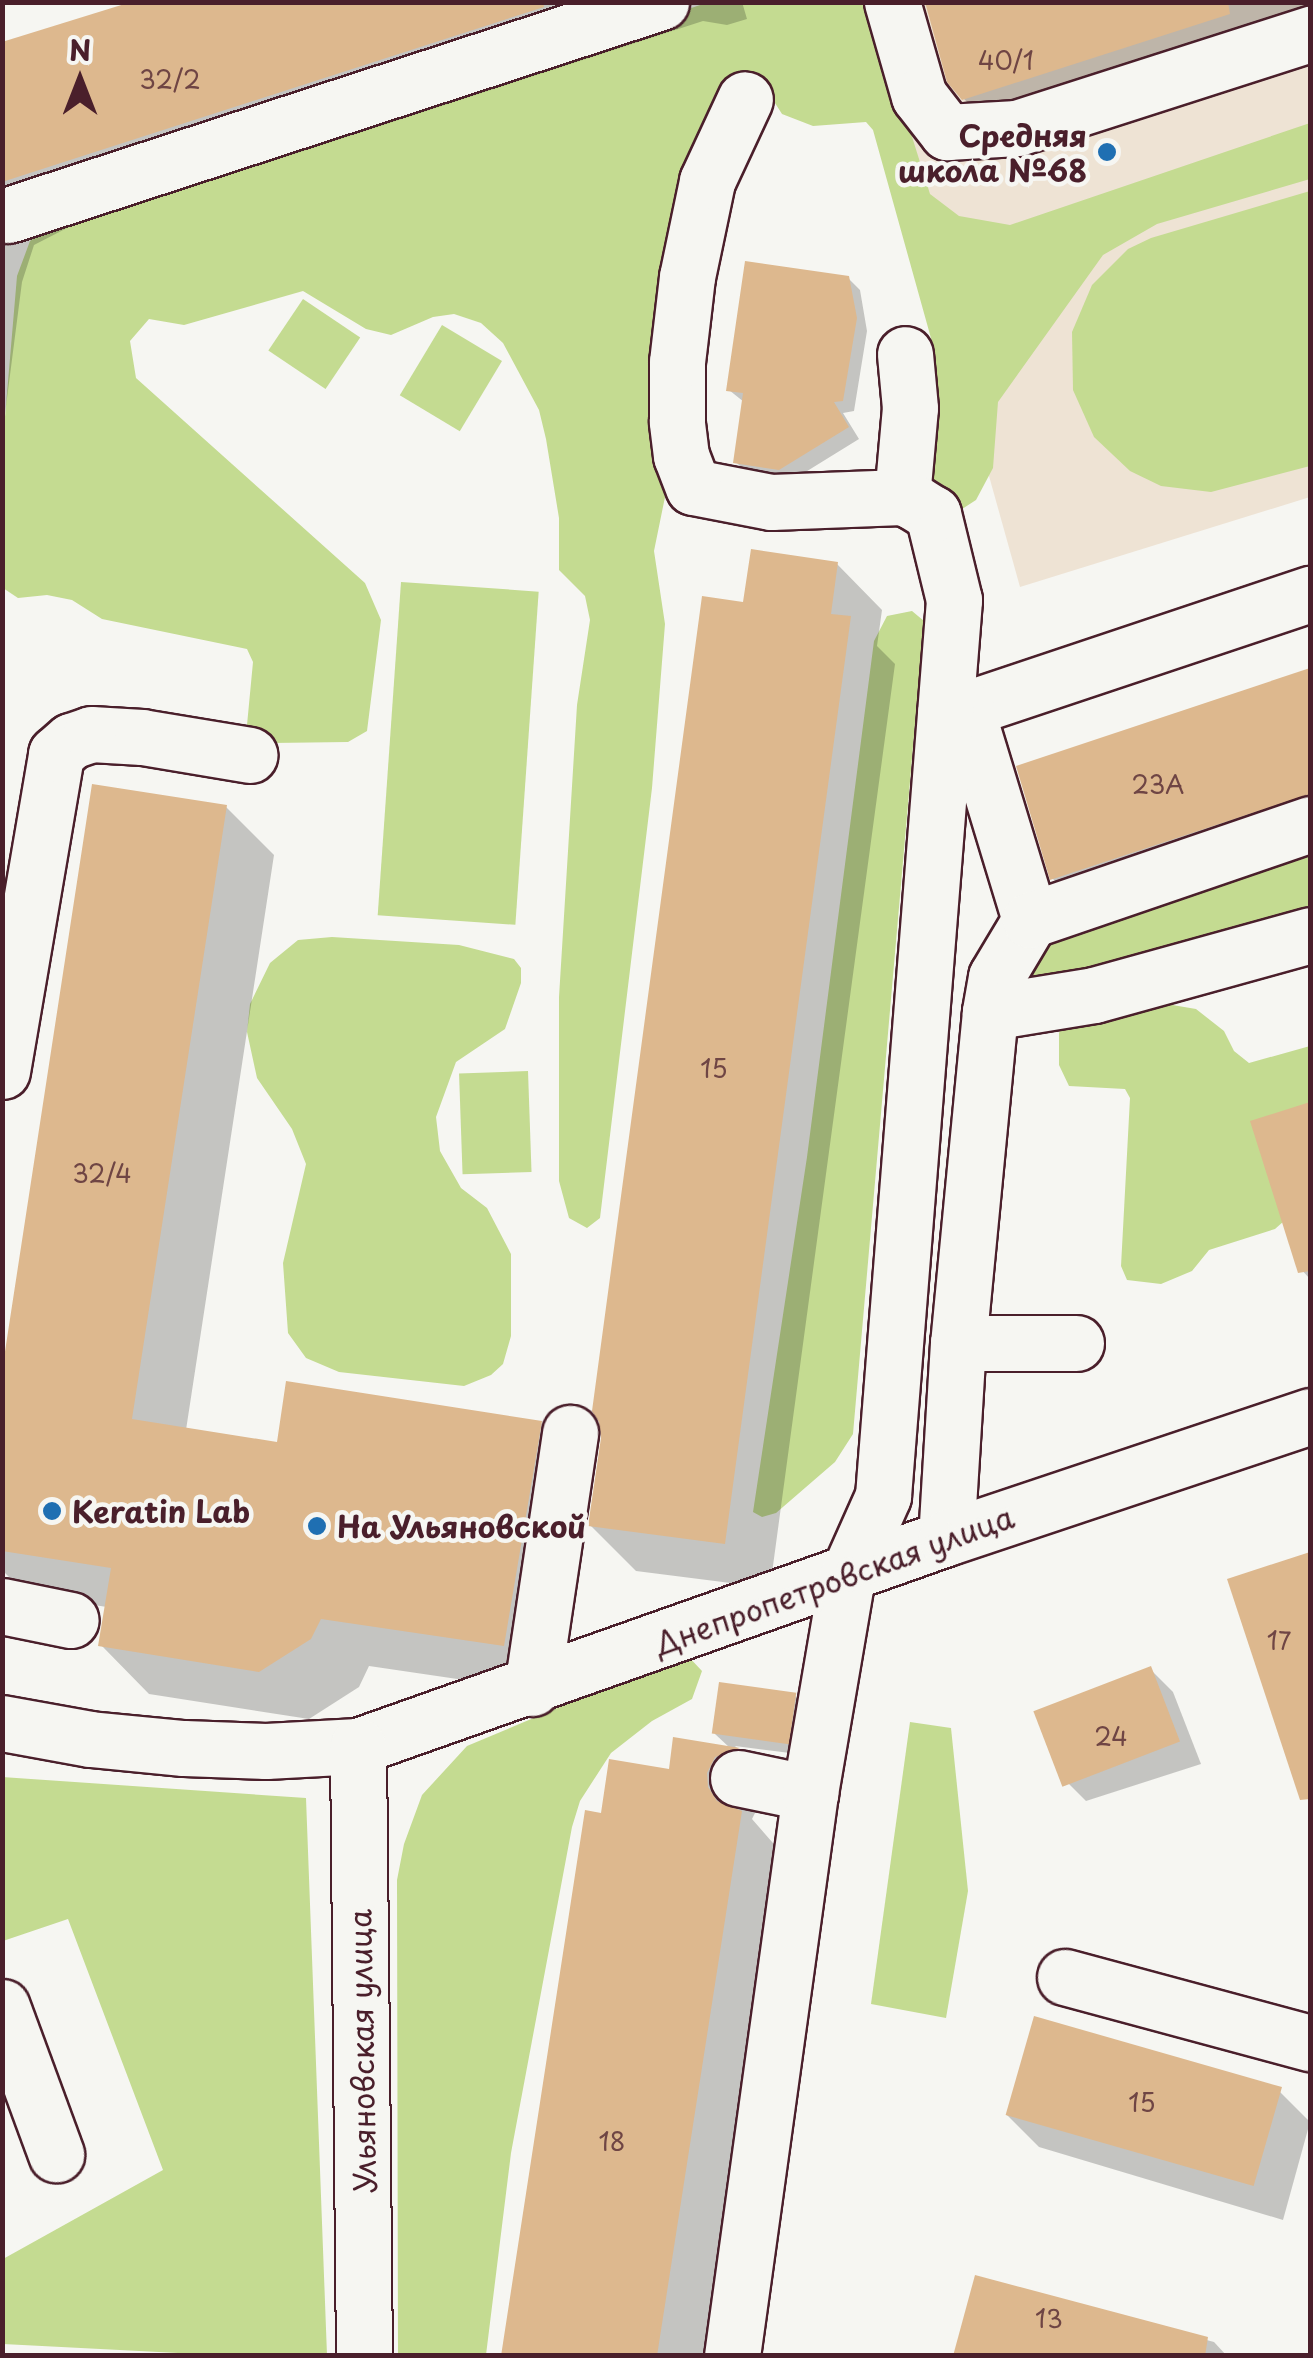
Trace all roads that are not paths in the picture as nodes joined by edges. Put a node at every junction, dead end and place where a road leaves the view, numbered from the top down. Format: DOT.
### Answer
graph roads {
  1 [pos="661,2"];
  2 [pos="892,2"];
  3 [pos="1310,34"];
  4 [pos="745,99"];
  5 [pos="8,215"];
  6 [pos="905,354"];
  7 [pos="902,497"];
  8 [pos="1310,594"];
  9 [pos="955,711"];
  10 [pos="250,755"];
  11 [pos="1310,824"];
  12 [pos="1030,920"];
  13 [pos="1310,935"];
  14 [pos="990,1012"];
  15 [pos="2,1071"];
  16 [pos="958,1343"];
  17 [pos="1076,1343"];
  18 [pos="1310,1416"];
  19 [pos="570,1433"];
  20 [pos="946,1538"];
  21 [pos="847,1577"];
  22 [pos="2,1606"];
  23 [pos="71,1620"];
  24 [pos="532,1688"];
  25 [pos="2,1722"];
  26 [pos="358,1746"];
  27 [pos="738,1778"];
  28 [pos="810,1794"];
  29 [pos="1065,1977"];
  30 [pos="2,2007"];
  31 [pos="1310,2043"];
  32 [pos="56,2154"];
  33 [pos="364,2356"];
  34 [pos="732,2356"];
  1 -- 5 [label="street"];
  2 -- 3 [label="street"];
  4 -- 7 [label="street"];
  6 -- 7 [label="street"];
  7 -- 9 [label="street"];
  8 -- 9 [label="street"];
  9 -- 12 [label="street"];
  9 -- 21 [label="street"];
  10 -- 15 [label="street"];
  11 -- 12 [label="street"];
  12 -- 14 [label="street"];
  13 -- 14 [label="street"];
  14 -- 16 [label="street"];
  16 -- 17 [label="street"];
  16 -- 20 [label="street"];
  18 -- 20 [label="street, Днепропетровская улица"];
  19 -- 24 [label="street"];
  20 -- 21 [label="street, Днепропетровская улица"];
  21 -- 24 [label="street, Днепропетровская улица"];
  21 -- 28 [label="street"];
  22 -- 23 [label="street"];
  24 -- 26 [label="street, Днепропетровская улица"];
  25 -- 26 [label="street, Днепропетровская улица"];
  26 -- 33 [label="street, Ульяновская улица"];
  27 -- 28 [label="street"];
  28 -- 34 [label="street"];
  29 -- 31 [label="street"];
  30 -- 32 [label="street"];
}
